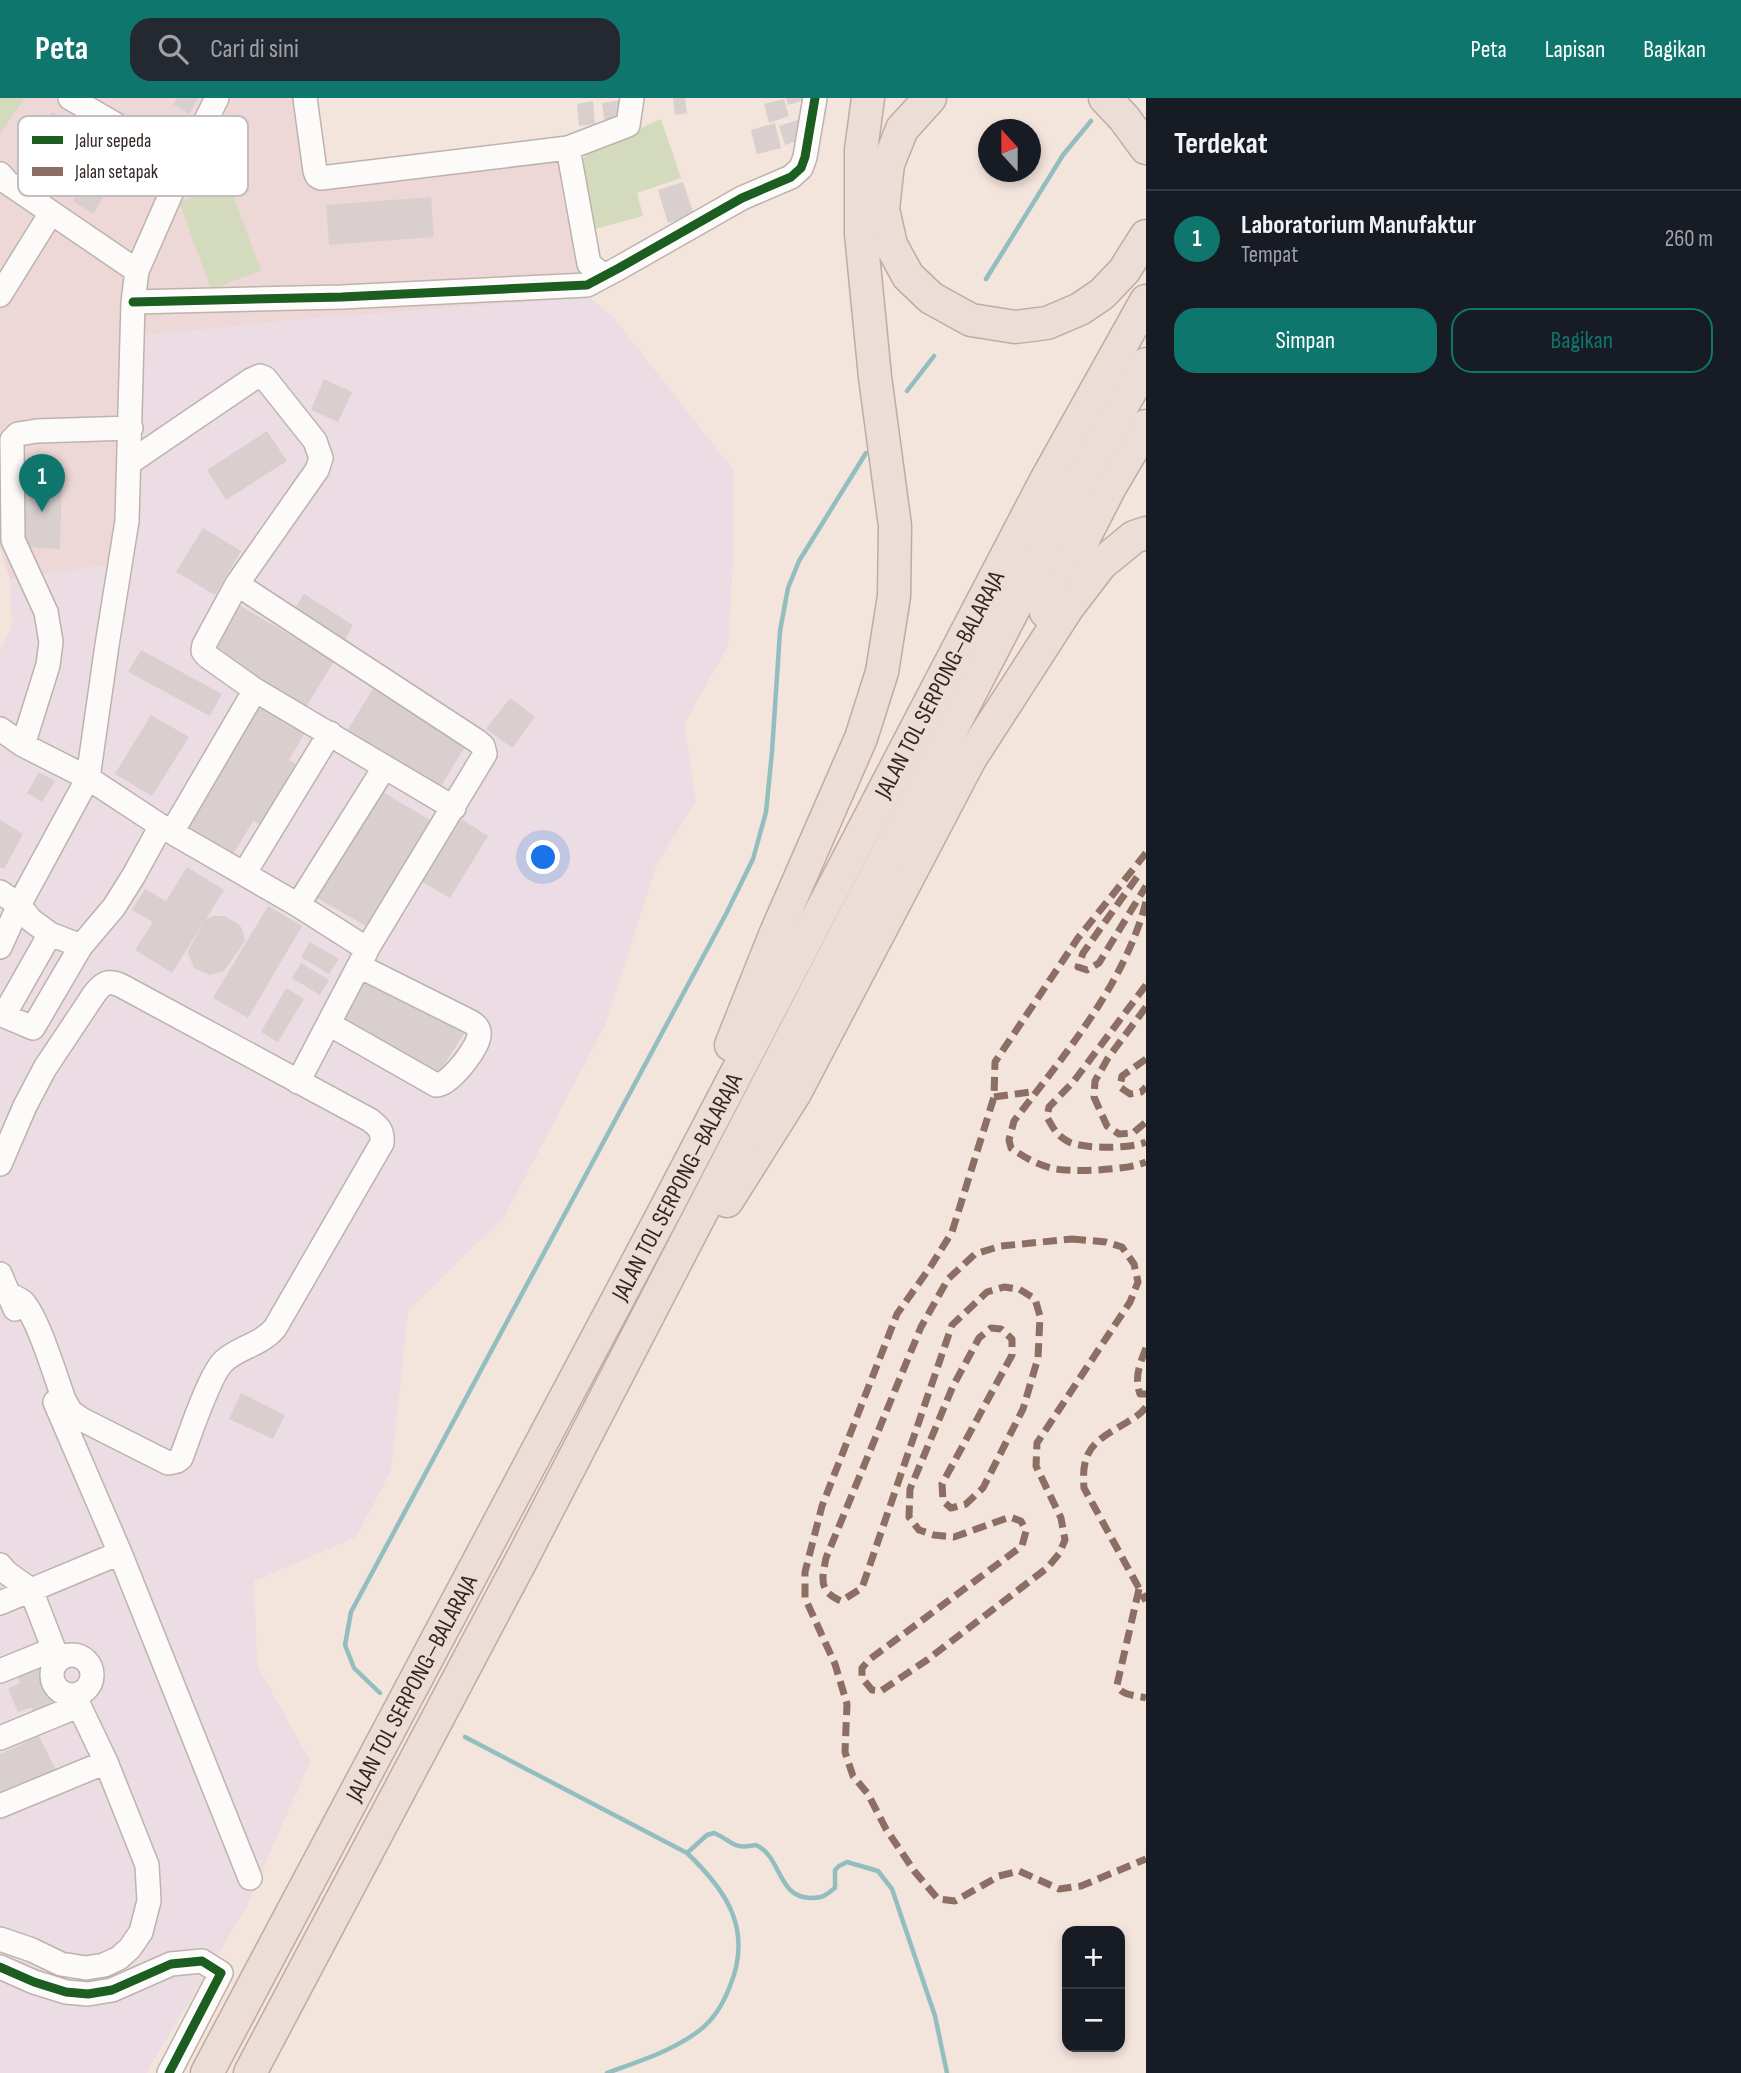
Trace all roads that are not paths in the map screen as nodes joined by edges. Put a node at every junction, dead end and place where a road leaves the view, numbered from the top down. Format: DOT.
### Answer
graph roads {
  1 [pos="70,98"];
  2 [pos="217,98"];
  3 [pos="305,98"];
  4 [pos="632,98"];
  5 [pos="815,98"];
  6 [pos="847,98"];
  7 [pos="868,98"];
  8 [pos="930,98"];
  9 [pos="1105,98"];
  10 [pos="101,116"];
  11 [pos="208,116"];
  12 [pos="568,148"];
  13 [pos="1146,148"];
  14 [pos="0,174"];
  15 [pos="18,191"];
  16 [pos="26,196"];
  17 [pos="170,196"];
  18 [pos="51,213"];
  19 [pos="1146,236"];
  20 [pos="136,271"];
  21 [pos="604,276"];
  22 [pos="0,295"];
  23 [pos="133,302"];
  24 [pos="1146,302"];
  25 [pos="1146,364"];
  26 [pos="875,377"];
  27 [pos="1146,426"];
  28 [pos="131,428"];
  29 [pos="129,463"];
  30 [pos="1146,533"];
  31 [pos="236,584"];
  32 [pos="255,690"];
  33 [pos="0,729"];
  34 [pos="330,733"];
  35 [pos="23,745"];
  36 [pos="970,759"];
  37 [pos="384,768"];
  38 [pos="88,778"];
  39 [pos="454,808"];
  40 [pos="167,829"];
  41 [pos="244,874"];
  42 [pos="9,898"];
  43 [pos="298,905"];
  44 [pos="50,934"];
  45 [pos="81,946"];
  46 [pos="0,947"];
  47 [pos="363,958"];
  48 [pos="2,1014"];
  49 [pos="329,1024"];
  50 [pos="33,1028"];
  51 [pos="63,1045"];
  52 [pos="298,1082"];
  53 [pos="0,1164"];
  54 [pos="664,1212"];
  55 [pos="0,1274"];
  56 [pos="9,1295"];
  57 [pos="614,1379"];
  58 [pos="120,1553"];
  59 [pos="0,1565"];
  60 [pos="32,1590"];
  61 [pos="0,1603"];
  62 [pos="56,1655"];
  63 [pos="0,1671"];
  64 [pos="76,1701"];
  65 [pos="0,1738"];
  66 [pos="106,1762"];
  67 [pos="0,1806"];
  68 [pos="250,1878"];
  69 [pos="0,1938"];
  70 [pos="0,1967"];
  71 [pos="169,2073"];
  72 [pos="207,2073"];
  73 [pos="250,2073"];
  1 -- 10 [label="street"];
  2 -- 11 [label="street"];
  3 -- 12 [label="street"];
  4 -- 12 [label="street"];
  5 -- 21 [label="street"];
  6 -- 26 [label="highway"];
  7 -- 26 [label="highway"];
  8 -- 19 [label="highway"];
  9 -- 13 [label="highway"];
  12 -- 21 [label="street"];
  14 -- 15 [label="street"];
  16 -- 18 [label="street"];
  17 -- 20 [label="street"];
  18 -- 20 [label="street"];
  18 -- 22 [label="street"];
  20 -- 23 [label="street"];
  21 -- 23 [label="street"];
  23 -- 28 [label="street"];
  24 -- 54 [label="highway, JALAN TOL SERPONG–BALARAJA"];
  25 -- 57 [label="highway, JALAN TOL SERPONG–BALARAJA"];
  26 -- 54 [label="highway"];
  27 -- 36 [label="highway"];
  28 -- 29 [label="street"];
  28 -- 35 [label="street"];
  29 -- 31 [label="street"];
  29 -- 38 [label="street"];
  30 -- 36 [label="highway"];
  31 -- 32 [label="street"];
  31 -- 39 [label="street"];
  32 -- 34 [label="street"];
  32 -- 40 [label="street"];
  33 -- 35 [label="street"];
  34 -- 37 [label="street"];
  34 -- 41 [label="street"];
  35 -- 38 [label="street"];
  36 -- 57 [label="highway"];
  37 -- 39 [label="street"];
  37 -- 43 [label="street"];
  38 -- 40 [label="street"];
  38 -- 42 [label="street"];
  39 -- 47 [label="street"];
  40 -- 41 [label="street"];
  40 -- 45 [label="street"];
  41 -- 43 [label="street"];
  42 -- 44 [label="street"];
  42 -- 46 [label="street"];
  43 -- 47 [label="street"];
  44 -- 45 [label="street"];
  44 -- 48 [label="street"];
  45 -- 50 [label="street"];
  47 -- 49 [label="street"];
  47 -- 49 [label="street"];
  48 -- 50 [label="street"];
  49 -- 52 [label="street"];
  50 -- 51 [label="street"];
  51 -- 52 [label="street"];
  51 -- 53 [label="street"];
  52 -- 56 [label="street"];
  54 -- 72 [label="highway, JALAN TOL SERPONG–BALARAJA"];
  55 -- 56 [label="street"];
  56 -- 58 [label="street"];
  57 -- 73 [label="highway, JALAN TOL SERPONG–BALARAJA"];
  58 -- 60 [label="street"];
  58 -- 68 [label="street"];
  59 -- 60 [label="street"];
  60 -- 61 [label="street"];
  60 -- 62 [label="street"];
  62 -- 63 [label="street"];
  62 -- 64 [label="street"];
  64 -- 65 [label="street"];
  64 -- 66 [label="street"];
  66 -- 67 [label="street"];
  66 -- 69 [label="street"];
  70 -- 71 [label="street"];
}
